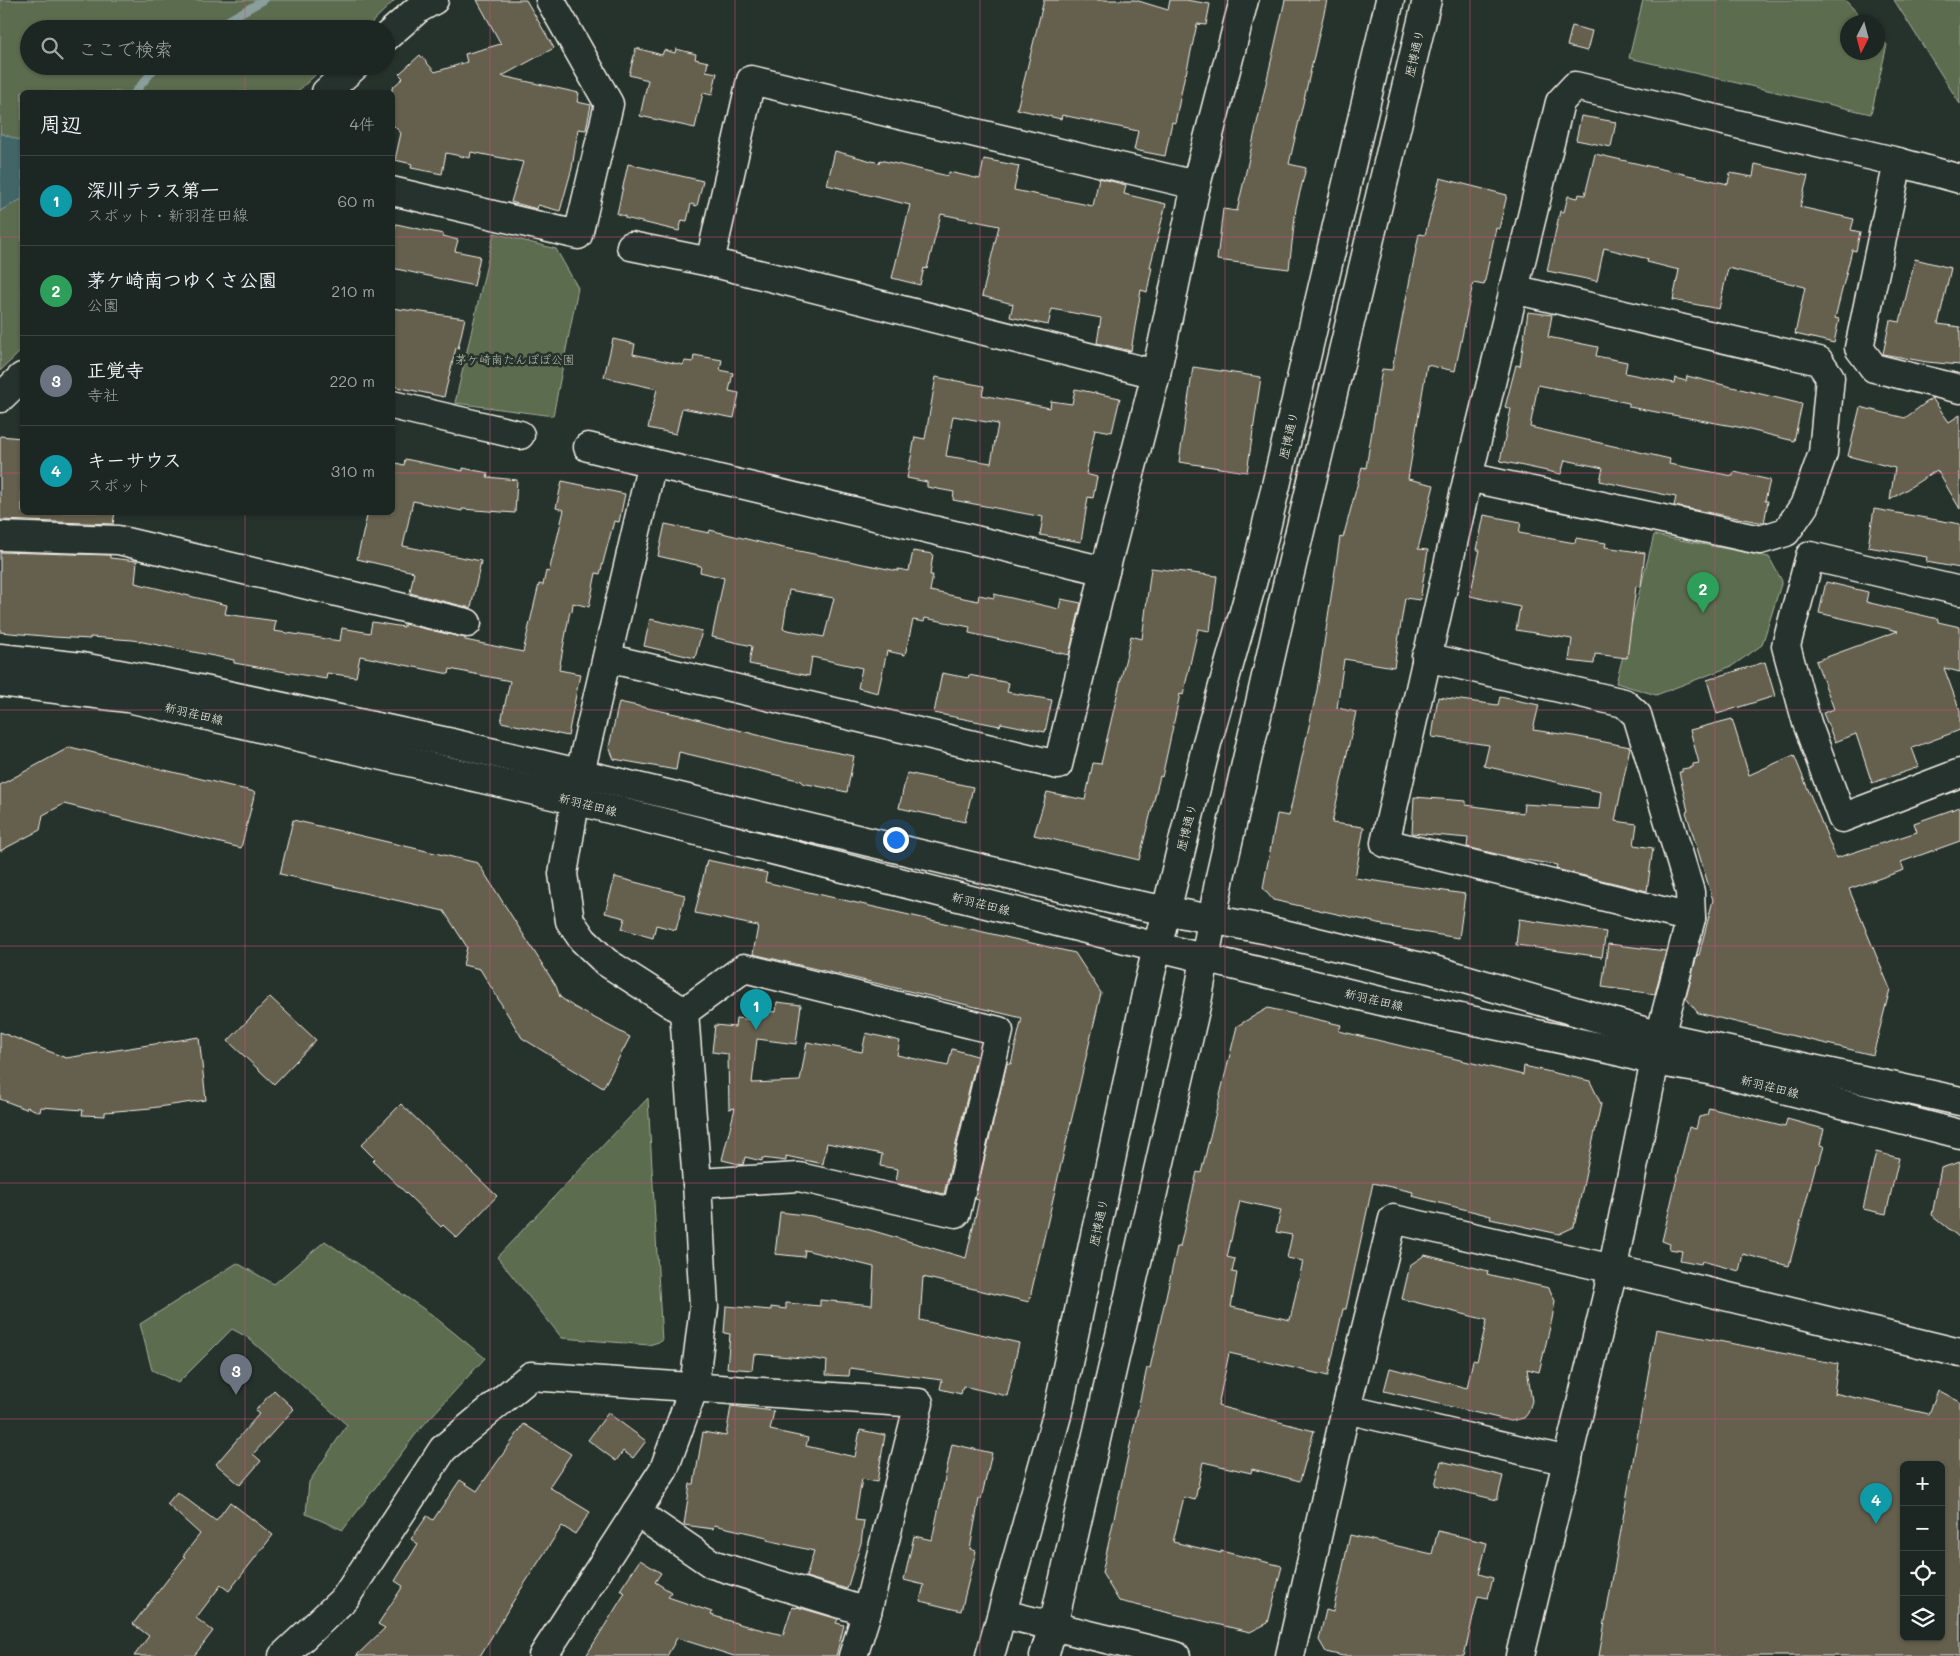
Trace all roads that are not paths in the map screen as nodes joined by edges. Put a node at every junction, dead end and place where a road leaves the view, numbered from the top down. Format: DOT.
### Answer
graph roads {
  1 [pos="434,0"];
  2 [pos="550,0"];
  3 [pos="1244,0"];
  4 [pos="1390,0"];
  5 [pos="1427,0"];
  6 [pos="395,30"];
  7 [pos="345,75"];
  8 [pos="328,90"];
  9 [pos="1898,162"];
  10 [pos="1960,179"];
  11 [pos="1196,184"];
  12 [pos="395,192"];
  13 [pos="631,246"];
  14 [pos="710,262"];
  15 [pos="1514,289"];
  16 [pos="1156,374"];
  17 [pos="20,379"];
  18 [pos="1960,389"];
  19 [pos="0,398"];
  20 [pos="395,406"];
  21 [pos="520,435"];
  22 [pos="588,447"];
  23 [pos="652,462"];
  24 [pos="1468,477"];
  25 [pos="0,536"];
  26 [pos="1105,571"];
  27 [pos="1960,591"];
  28 [pos="466,623"];
  29 [pos="1426,657"];
  30 [pos="0,658"];
  31 [pos="607,658"];
  32 [pos="0,682"];
  33 [pos="580,773"];
  34 [pos="1960,773"];
  35 [pos="574,800"];
  36 [pos="1166,911"];
  37 [pos="1691,918"];
  38 [pos="1212,919"];
  39 [pos="1158,947"];
  40 [pos="1205,958"];
  41 [pos="684,1012"];
  42 [pos="1657,1048"];
  43 [pos="1960,1101"];
  44 [pos="1960,1134"];
  45 [pos="697,1183"];
  46 [pos="1613,1269"];
  47 [pos="1960,1353"];
  48 [pos="694,1387"];
  49 [pos="1346,1408"];
  50 [pos="1568,1461"];
  51 [pos="636,1512"];
  52 [pos="866,1612"];
  53 [pos="1002,1614"];
  54 [pos="1053,1626"];
  55 [pos="283,1656"];
  56 [pos="543,1656"];
  57 [pos="853,1656"];
  58 [pos="990,1656"];
  59 [pos="1044,1656"];
  60 [pos="1176,1656"];
  61 [pos="1290,1656"];
  62 [pos="1520,1656"];
  1 -- 6 [label="street"];
  2 -- 12 [label="street"];
  3 -- 11 [label="street"];
  4 -- 36 [label="street, 歴博通り"];
  5 -- 38 [label="street, 歴博通り"];
  7 -- 8 [label="street"];
  9 -- 10 [label="street"];
  9 -- 15 [label="street"];
  9 -- 18 [label="street"];
  11 -- 14 [label="street"];
  11 -- 16 [label="street"];
  13 -- 14 [label="street"];
  14 -- 16 [label="street"];
  15 -- 24 [label="street"];
  15 -- 24 [label="street"];
  16 -- 26 [label="street"];
  17 -- 19 [label="street"];
  20 -- 21 [label="street"];
  22 -- 23 [label="street"];
  23 -- 26 [label="street"];
  23 -- 31 [label="street"];
  24 -- 29 [label="street"];
  25 -- 28 [label="street"];
  26 -- 31 [label="street"];
  27 -- 34 [label="street"];
  29 -- 37 [label="street"];
  29 -- 37 [label="street"];
  30 -- 33 [label="street, 新羽荏田線"];
  31 -- 33 [label="street"];
  32 -- 35 [label="street, 新羽荏田線"];
  33 -- 35 [label="street"];
  33 -- 36 [label="street, 新羽荏田線"];
  35 -- 39 [label="street, 新羽荏田線"];
  35 -- 41 [label="street"];
  36 -- 38 [label="street, 新羽荏田線"];
  36 -- 39 [label="street, 歴博通り"];
  37 -- 42 [label="street"];
  38 -- 40 [label="street, 歴博通り"];
  38 -- 42 [label="street, 新羽荏田線"];
  39 -- 40 [label="street, 新羽荏田線"];
  39 -- 53 [label="street, 歴博通り"];
  40 -- 42 [label="street, 新羽荏田線"];
  40 -- 54 [label="street, 歴博通り"];
  41 -- 45 [label="street"];
  41 -- 45 [label="street"];
  42 -- 43 [label="street, 新羽荏田線"];
  42 -- 44 [label="street, 新羽荏田線"];
  42 -- 46 [label="street"];
  45 -- 48 [label="street"];
  46 -- 47 [label="street"];
  46 -- 49 [label="street"];
  46 -- 50 [label="street"];
  48 -- 51 [label="street"];
  48 -- 52 [label="street"];
  48 -- 55 [label="street"];
  49 -- 50 [label="street"];
  49 -- 61 [label="street"];
  50 -- 62 [label="street"];
  51 -- 52 [label="street"];
  51 -- 56 [label="street"];
  52 -- 57 [label="street"];
  53 -- 54 [label="street"];
  53 -- 58 [label="street, 歴博通り"];
  54 -- 59 [label="street, 歴博通り"];
  54 -- 60 [label="street"];
}
